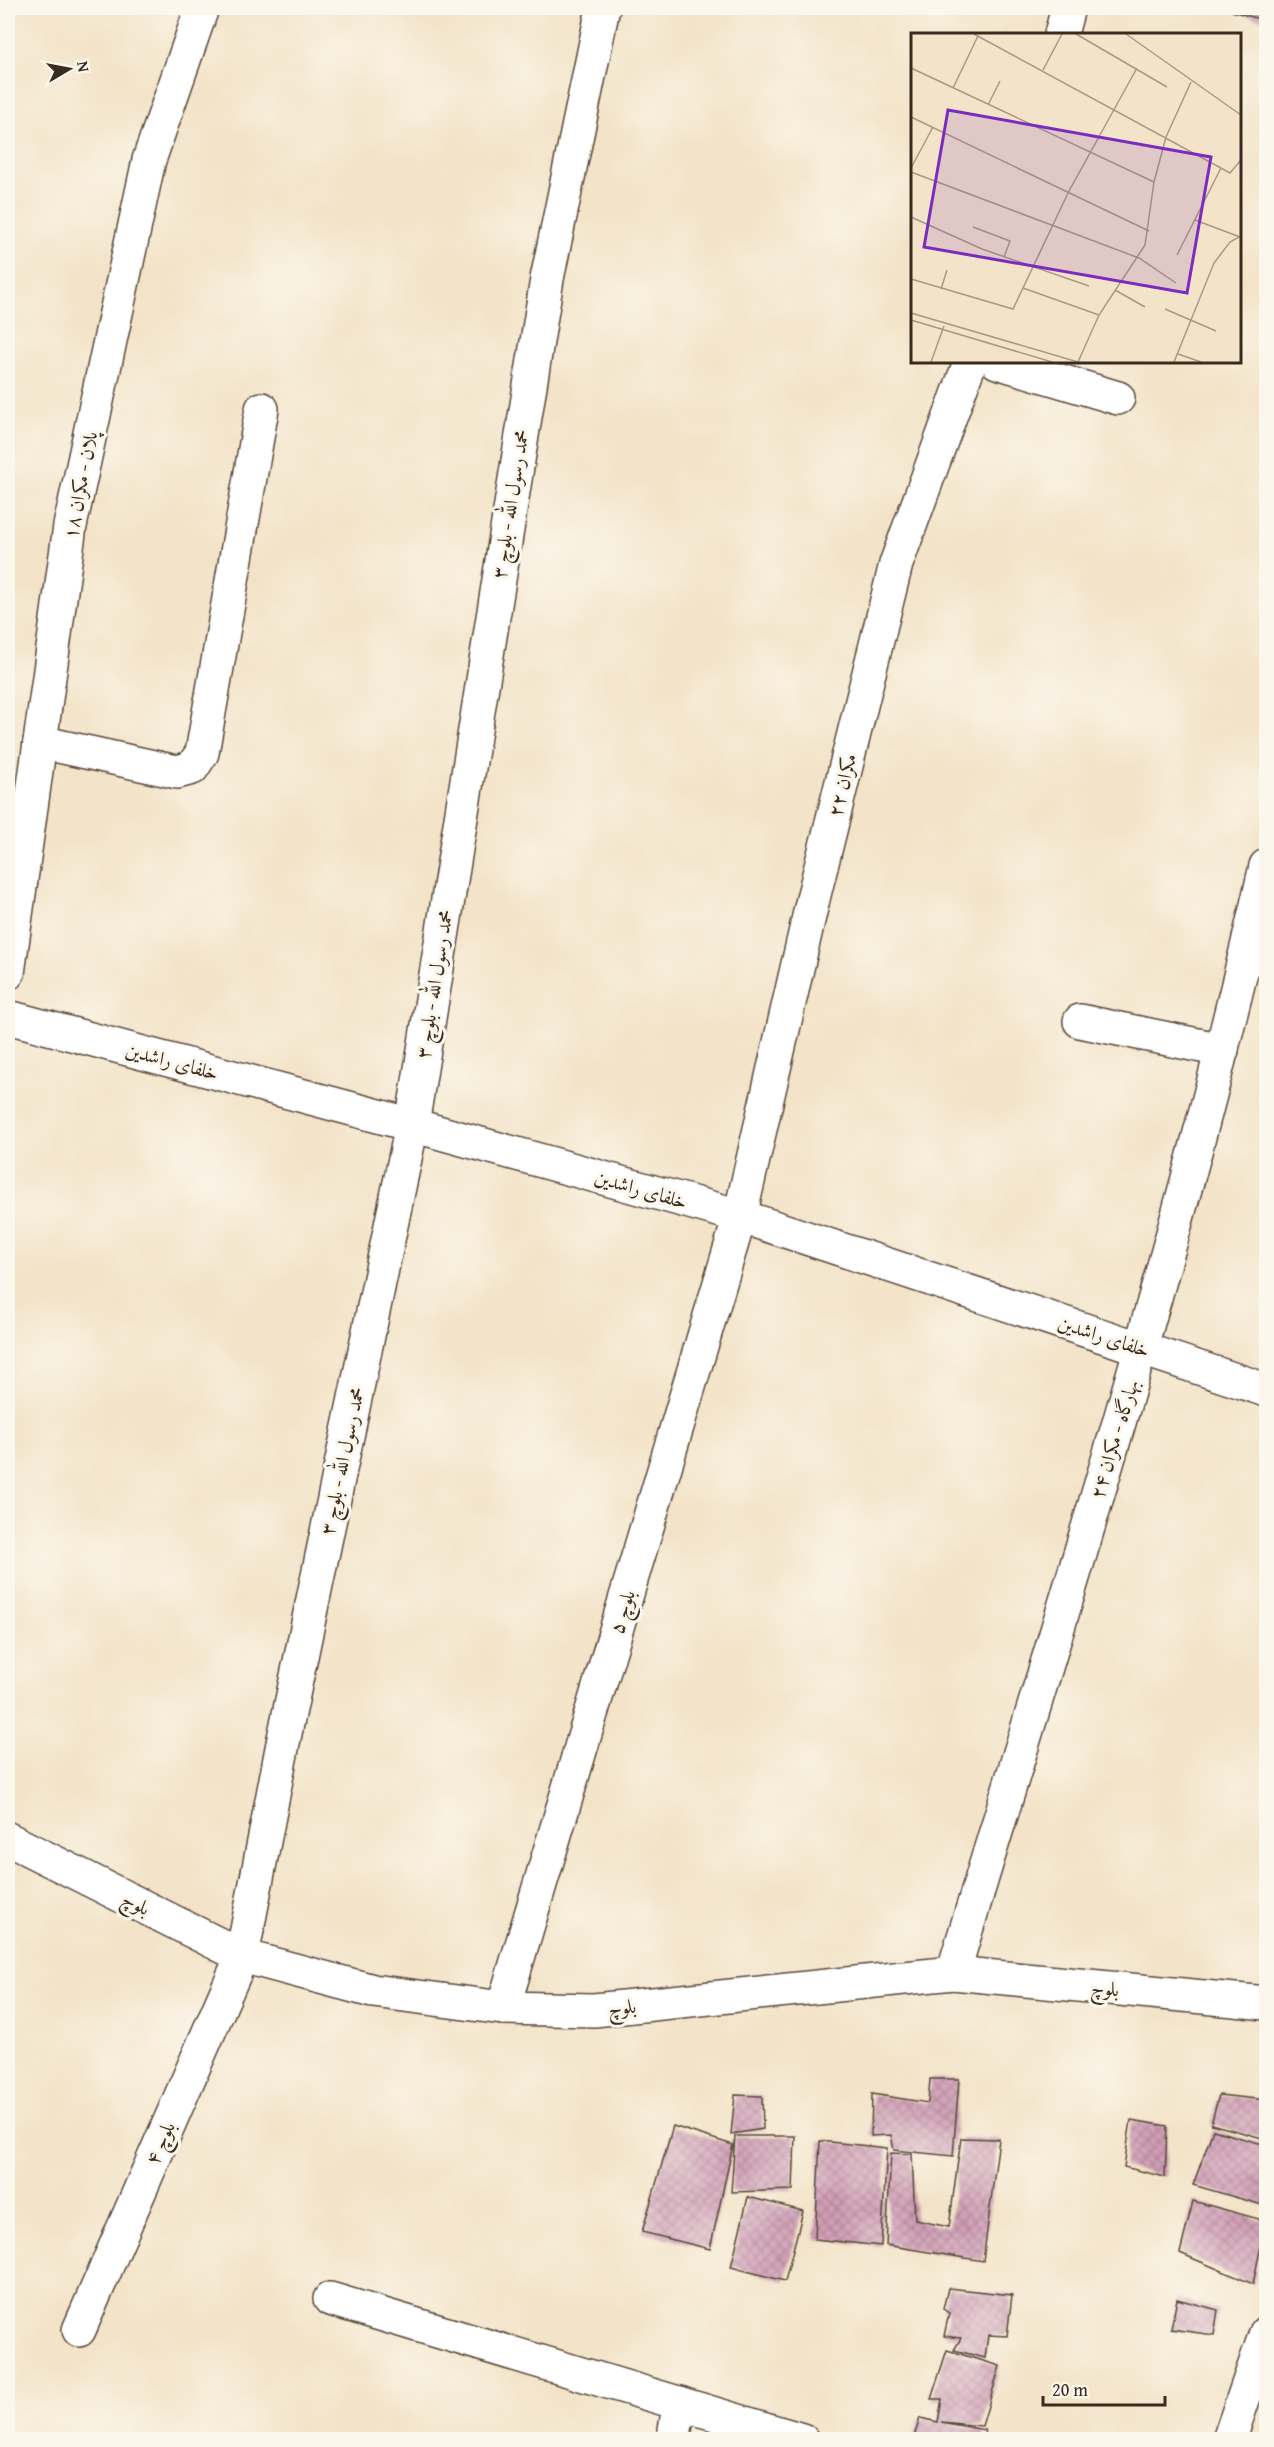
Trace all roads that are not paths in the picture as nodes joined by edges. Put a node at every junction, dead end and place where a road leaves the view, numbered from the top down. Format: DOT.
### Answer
graph roads {
  1 [pos="202,8"];
  2 [pos="603,8"];
  3 [pos="1068,8"];
  4 [pos="1061,33"];
  5 [pos="970,363"];
  6 [pos="1000,363"];
  7 [pos="1118,398"];
  8 [pos="262,409"];
  9 [pos="40,742"];
  10 [pos="1266,866"];
  11 [pos="8,973"];
  12 [pos="8,1017"];
  13 [pos="1080,1021"];
  14 [pos="1222,1050"];
  15 [pos="412,1125"];
  16 [pos="740,1216"];
  17 [pos="1142,1349"];
  18 [pos="1266,1390"];
  19 [pos="8,1839"];
  20 [pos="242,1956"];
  21 [pos="953,1973"];
  22 [pos="1266,2003"];
  23 [pos="504,2008"];
  24 [pos="330,2299"];
  25 [pos="79,2330"];
  26 [pos="1266,2333"];
  27 [pos="680,2403"];
  28 [pos="673,2439"];
  29 [pos="802,2439"];
  30 [pos="1229,2439"];
  1 -- 9 [label="street, پلان - مکران ۱۸"];
  2 -- 15 [label="street, محمد رسول الله - بلوچ ۳"];
  3 -- 4 [label="street"];
  5 -- 16 [label="street, مکران ۲۲"];
  6 -- 7 [label="street"];
  8 -- 9 [label="street"];
  9 -- 11 [label="street, پلان - مکران ۱۸"];
  10 -- 14 [label="street, بهارگاه - مکران ۲۴"];
  12 -- 15 [label="street, خلفای راشدین"];
  13 -- 14 [label="street"];
  14 -- 17 [label="street, بهارگاه - مکران ۲۴"];
  15 -- 16 [label="street, خلفای راشدین"];
  15 -- 20 [label="street, محمد رسول الله - بلوچ ۳"];
  16 -- 17 [label="street, خلفای راشدین"];
  16 -- 23 [label="street, بلوچ ۵"];
  17 -- 18 [label="street, خلفای راشدین"];
  17 -- 21 [label="street, بهارگاه - مکران ۲۴"];
  19 -- 20 [label="street, بلوچ"];
  20 -- 23 [label="street, بلوچ"];
  20 -- 25 [label="street, بلوچ ۴"];
  21 -- 22 [label="street, بلوچ"];
  21 -- 23 [label="street, بلوچ"];
  24 -- 27 [label="street"];
  26 -- 30 [label="street"];
  27 -- 28 [label="street"];
  27 -- 29 [label="street"];
}
